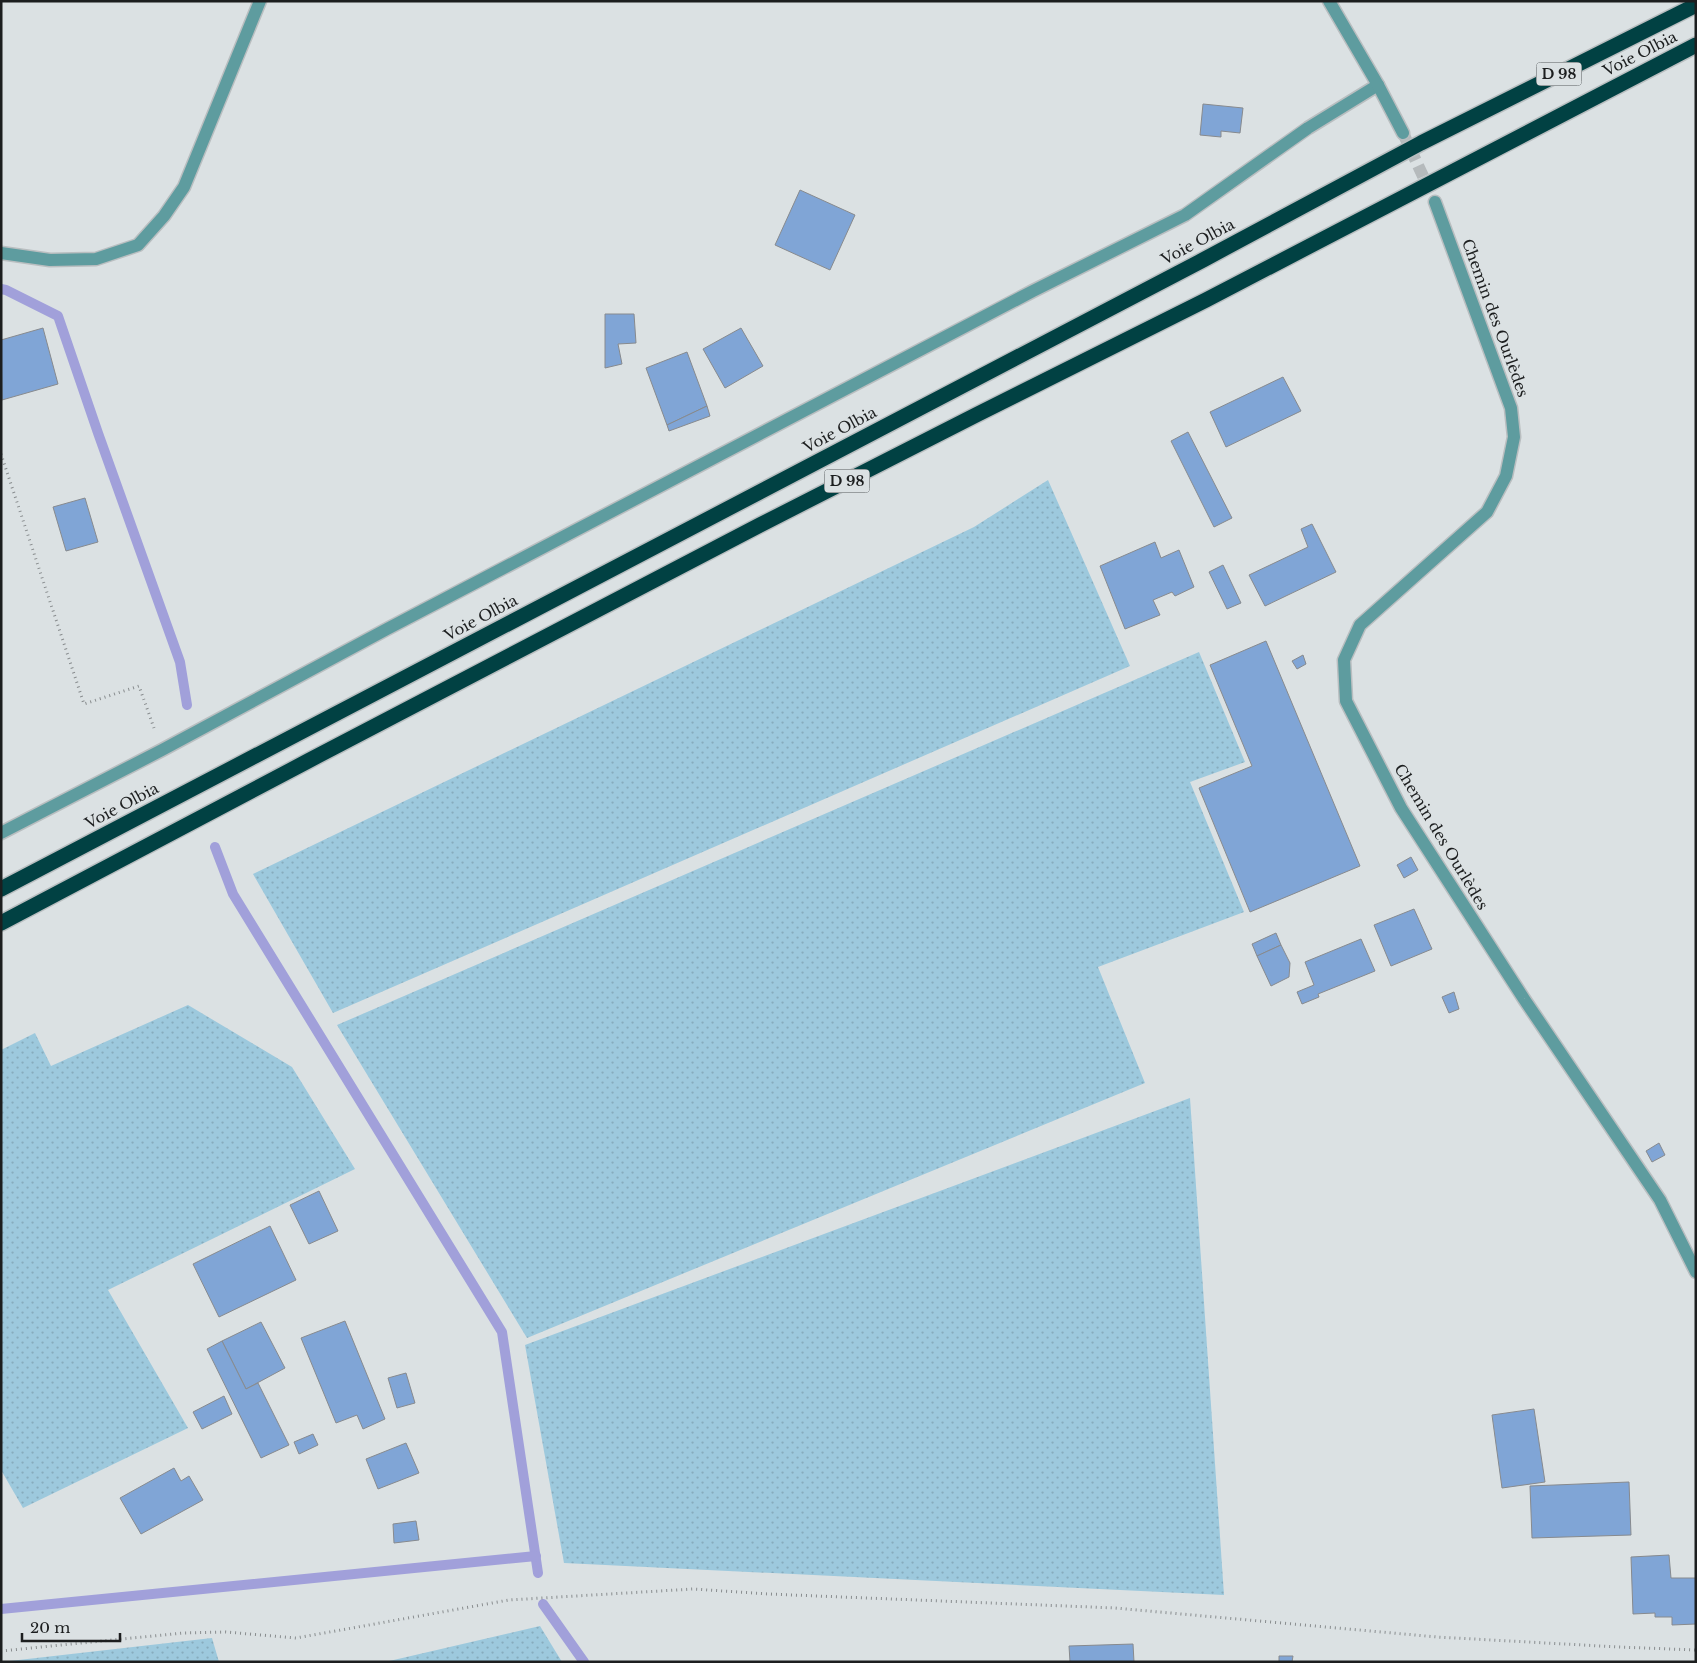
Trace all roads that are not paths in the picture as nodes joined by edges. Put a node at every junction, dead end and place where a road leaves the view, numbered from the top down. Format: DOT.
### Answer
graph roads {
  1 [pos="260,1"];
  2 [pos="1329,1"];
  3 [pos="1696,5"];
  4 [pos="1696,45"];
  5 [pos="1378,85"];
  6 [pos="1403,133"];
  7 [pos="1435,202"];
  8 [pos="1,254"];
  9 [pos="1,833"];
  10 [pos="1,890"];
  11 [pos="1,923"];
  12 [pos="1696,1272"];
  1 -- 8 [label="street"];
  2 -- 5 [label="street"];
  3 -- 10 [label="highway, Voie Olbia / D 98"];
  4 -- 11 [label="highway, Voie Olbia / D 98"];
  5 -- 6 [label="street"];
  5 -- 9 [label="street"];
  7 -- 12 [label="street, Chemin des Ourlèdes"];
}
